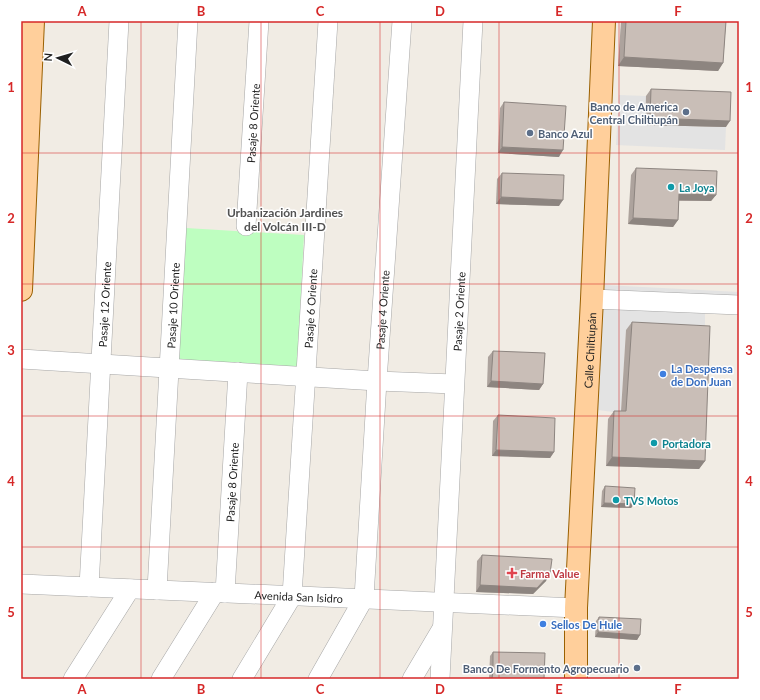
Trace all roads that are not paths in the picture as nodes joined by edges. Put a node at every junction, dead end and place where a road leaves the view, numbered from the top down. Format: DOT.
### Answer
graph roads {
  1 [pos="33,21"];
  2 [pos="119,21"];
  3 [pos="188,21"];
  4 [pos="259,21"];
  5 [pos="328,21"];
  6 [pos="402,21"];
  7 [pos="473,21"];
  8 [pos="604,21"];
  9 [pos="22,219"];
  10 [pos="246,226"];
  11 [pos="21,290"];
  12 [pos="592,299"];
  13 [pos="739,305"];
  14 [pos="21,359"];
  15 [pos="101,364"];
  16 [pos="169,368"];
  17 [pos="238,372"];
  18 [pos="306,376"];
  19 [pos="377,380"];
  20 [pos="454,384"];
  21 [pos="21,584"];
  22 [pos="89,587"];
  23 [pos="130,589"];
  24 [pos="157,590"];
  25 [pos="220,592"];
  26 [pos="292,596"];
  27 [pos="364,598"];
  28 [pos="443,603"];
  29 [pos="576,608"];
  30 [pos="442,629"];
  31 [pos="73,679"];
  32 [pos="161,679"];
  33 [pos="242,679"];
  34 [pos="318,679"];
  35 [pos="412,679"];
  36 [pos="440,679"];
  37 [pos="576,679"];
  1 -- 9 [label="main road"];
  2 -- 15 [label="street, Pasaje 12 Oriente"];
  3 -- 16 [label="street, Pasaje 10 Oriente"];
  4 -- 10 [label="street, Pasaje 8 Oriente"];
  5 -- 18 [label="street, Pasaje 6 Oriente"];
  6 -- 19 [label="street, Pasaje 4 Oriente"];
  7 -- 20 [label="street, Pasaje 2 Oriente"];
  8 -- 12 [label="main road, Calle Chiltiupán"];
  9 -- 11 [label="main road"];
  12 -- 13 [label="street"];
  12 -- 29 [label="main road, Calle Chiltiupán"];
  14 -- 15 [label="street"];
  15 -- 16 [label="street"];
  15 -- 22 [label="street, Pasaje 12 Oriente"];
  16 -- 17 [label="street"];
  16 -- 24 [label="street, Pasaje 10 Oriente"];
  17 -- 18 [label="street"];
  17 -- 25 [label="street, Pasaje 8 Oriente"];
  18 -- 19 [label="street"];
  18 -- 26 [label="street, Pasaje 6 Oriente"];
  19 -- 20 [label="street"];
  19 -- 27 [label="street, Pasaje 4 Oriente"];
  20 -- 28 [label="street, Pasaje 2 Oriente"];
  21 -- 22 [label="street, Avenida San Isidro"];
  22 -- 23 [label="street, Avenida San Isidro"];
  23 -- 24 [label="street, Avenida San Isidro"];
  23 -- 31 [label="street"];
  24 -- 25 [label="street, Avenida San Isidro"];
  25 -- 26 [label="street, Avenida San Isidro"];
  25 -- 32 [label="street"];
  26 -- 27 [label="street, Avenida San Isidro"];
  26 -- 33 [label="street"];
  27 -- 28 [label="street, Avenida San Isidro"];
  27 -- 34 [label="street"];
  28 -- 29 [label="street, Avenida San Isidro"];
  28 -- 30 [label="street, Pasaje 2 Oriente"];
  29 -- 37 [label="main road, Calle Chiltiupán"];
  30 -- 35 [label="street"];
  30 -- 36 [label="street, Pasaje 2 Oriente"];
}
